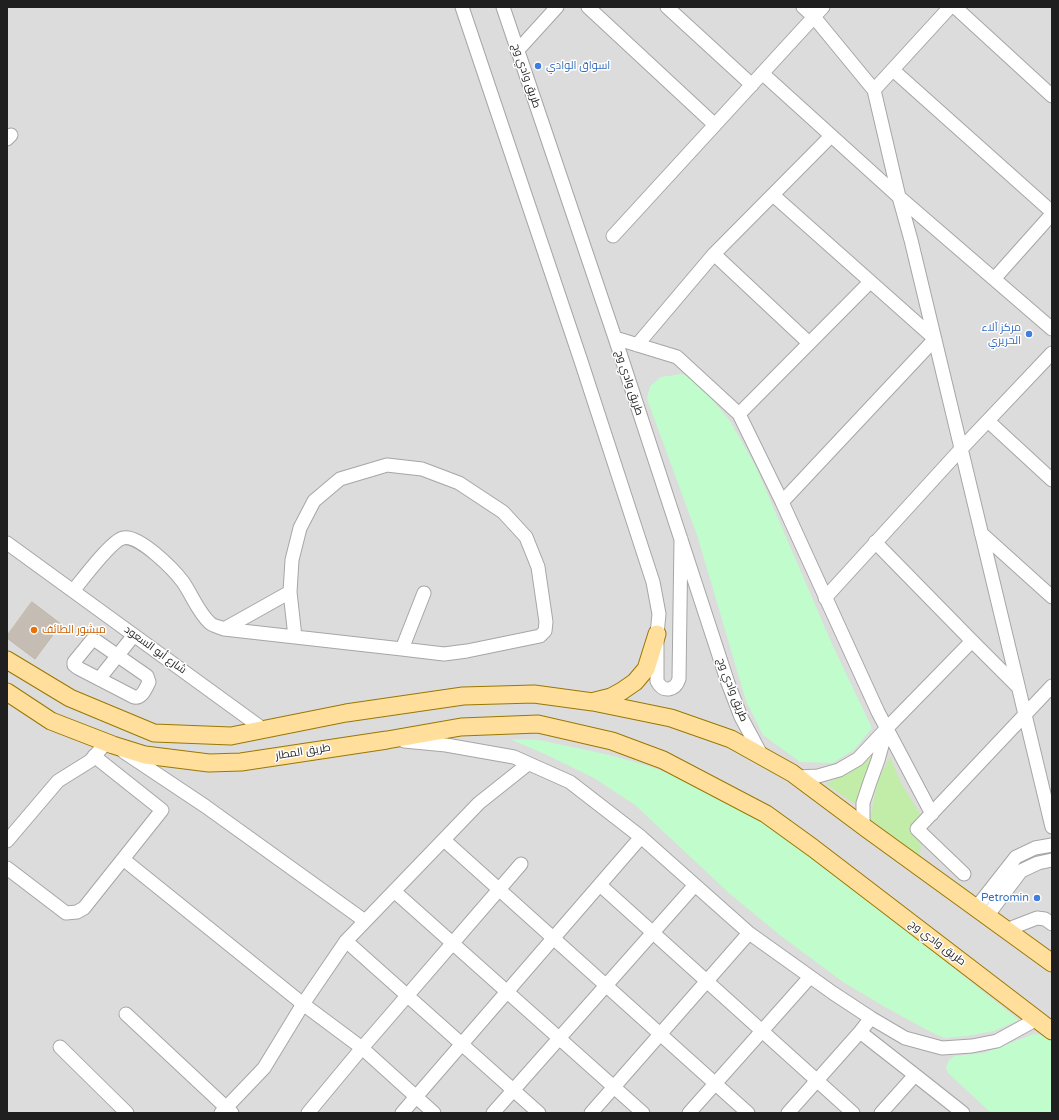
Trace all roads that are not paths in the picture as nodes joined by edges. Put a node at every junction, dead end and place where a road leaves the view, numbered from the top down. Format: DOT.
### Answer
graph roads {
  1 [pos="462,7"];
  2 [pos="503,7"];
  3 [pos="557,7"];
  4 [pos="588,7"];
  5 [pos="667,7"];
  6 [pos="803,7"];
  7 [pos="823,7"];
  8 [pos="950,7"];
  9 [pos="955,7"];
  10 [pos="814,17"];
  11 [pos="517,51"];
  12 [pos="893,70"];
  13 [pos="762,73"];
  14 [pos="752,85"];
  15 [pos="874,90"];
  16 [pos="1052,96"];
  17 [pos="715,125"];
  18 [pos="831,136"];
  19 [pos="773,195"];
  20 [pos="900,197"];
  21 [pos="1052,213"];
  22 [pos="613,236"];
  23 [pos="714,254"];
  24 [pos="994,279"];
  25 [pos="870,282"];
  26 [pos="1052,329"];
  27 [pos="615,338"];
  28 [pos="934,339"];
  29 [pos="809,343"];
  30 [pos="637,345"];
  31 [pos="1052,353"];
  32 [pos="739,414"];
  33 [pos="988,421"];
  34 [pos="961,449"];
  35 [pos="1052,480"];
  36 [pos="782,502"];
  37 [pos="981,533"];
  38 [pos="681,539"];
  39 [pos="875,542"];
  40 [pos="7,543"];
  41 [pos="73,591"];
  42 [pos="290,592"];
  43 [pos="424,593"];
  44 [pos="1052,597"];
  45 [pos="825,598"];
  46 [pos="224,629"];
  47 [pos="657,634"];
  48 [pos="134,635"];
  49 [pos="295,637"];
  50 [pos="972,641"];
  51 [pos="402,649"];
  52 [pos="117,656"];
  53 [pos="7,660"];
  54 [pos="98,679"];
  55 [pos="1018,686"];
  56 [pos="1052,686"];
  57 [pos="7,692"];
  58 [pos="593,702"];
  59 [pos="1025,716"];
  60 [pos="264,729"];
  61 [pos="886,729"];
  62 [pos="387,740"];
  63 [pos="612,741"];
  64 [pos="110,744"];
  65 [pos="94,756"];
  66 [pos="762,756"];
  67 [pos="528,764"];
  68 [pos="798,777"];
  69 [pos="932,814"];
  70 [pos="1051,822"];
  71 [pos="863,825"];
  72 [pos="641,837"];
  73 [pos="444,840"];
  74 [pos="7,841"];
  75 [pos="1052,845"];
  76 [pos="123,859"];
  77 [pos="1052,860"];
  78 [pos="521,864"];
  79 [pos="7,868"];
  80 [pos="964,874"];
  81 [pos="600,885"];
  82 [pos="695,885"];
  83 [pos="499,889"];
  84 [pos="394,891"];
  85 [pos="982,912"];
  86 [pos="365,921"];
  87 [pos="1052,924"];
  88 [pos="1006,930"];
  89 [pos="653,933"];
  90 [pos="749,933"];
  91 [pos="553,938"];
  92 [pos="346,941"];
  93 [pos="452,943"];
  94 [pos="1052,963"];
  95 [pos="810,978"];
  96 [pos="707,981"];
  97 [pos="606,986"];
  98 [pos="507,992"];
  99 [pos="408,995"];
  100 [pos="303,1004"];
  101 [pos="126,1014"];
  102 [pos="871,1018"];
  103 [pos="1037,1019"];
  104 [pos="762,1031"];
  105 [pos="1052,1031"];
  106 [pos="860,1032"];
  107 [pos="660,1034"];
  108 [pos="560,1039"];
  109 [pos="462,1044"];
  110 [pos="60,1047"];
  111 [pos="362,1048"];
  112 [pos="915,1075"];
  113 [pos="817,1080"];
  114 [pos="715,1084"];
  115 [pos="614,1087"];
  116 [pos="513,1090"];
  117 [pos="416,1096"];
  118 [pos="226,1111"];
  119 [pos="127,1113"];
  120 [pos="308,1113"];
  121 [pos="402,1113"];
  122 [pos="434,1113"];
  123 [pos="493,1113"];
  124 [pos="539,1113"];
  125 [pos="591,1113"];
  126 [pos="643,1113"];
  127 [pos="689,1113"];
  128 [pos="748,1113"];
  129 [pos="788,1113"];
  130 [pos="853,1113"];
  131 [pos="881,1113"];
  132 [pos="963,1113"];
  1 -- 47 [label="street"];
  2 -- 11 [label="street, طريق وادي وج"];
  3 -- 11 [label="street"];
  4 -- 17 [label="street"];
  5 -- 14 [label="street"];
  6 -- 10 [label="street"];
  7 -- 10 [label="street"];
  8 -- 12 [label="street"];
  9 -- 16 [label="street"];
  10 -- 13 [label="street"];
  10 -- 15 [label="street"];
  11 -- 27 [label="street, طريق وادي وج"];
  12 -- 15 [label="street"];
  12 -- 21 [label="street"];
  13 -- 14 [label="street"];
  13 -- 18 [label="street"];
  14 -- 17 [label="street"];
  15 -- 20 [label="street"];
  17 -- 22 [label="street"];
  18 -- 19 [label="street"];
  18 -- 20 [label="street"];
  19 -- 23 [label="street"];
  19 -- 25 [label="street"];
  20 -- 24 [label="street"];
  20 -- 28 [label="street"];
  21 -- 24 [label="street"];
  23 -- 29 [label="street"];
  23 -- 30 [label="street"];
  24 -- 26 [label="street"];
  25 -- 28 [label="street"];
  25 -- 29 [label="street"];
  27 -- 30 [label="street"];
  27 -- 38 [label="street, طريق وادي وج"];
  28 -- 34 [label="street"];
  28 -- 36 [label="street"];
  29 -- 32 [label="street"];
  30 -- 32 [label="street"];
  31 -- 33 [label="street"];
  32 -- 36 [label="street"];
  33 -- 34 [label="street"];
  33 -- 35 [label="street"];
  34 -- 37 [label="street"];
  34 -- 39 [label="street"];
  36 -- 45 [label="street"];
  37 -- 44 [label="street"];
  37 -- 55 [label="street"];
  38 -- 47 [label="street"];
  38 -- 66 [label="street, طريق وادي وج"];
  39 -- 45 [label="street"];
  39 -- 50 [label="street"];
  40 -- 41 [label="street, شارع أبو السعود"];
  41 -- 46 [label="street"];
  41 -- 48 [label="street, شارع أبو السعود"];
  42 -- 46 [label="street"];
  42 -- 49 [label="street"];
  42 -- 51 [label="street"];
  43 -- 51 [label="street"];
  45 -- 61 [label="street"];
  46 -- 49 [label="street"];
  47 -- 58 [label="main road"];
  48 -- 52 [label="street"];
  48 -- 60 [label="street, شارع أبو السعود"];
  49 -- 51 [label="street"];
  50 -- 55 [label="street"];
  50 -- 61 [label="street"];
  52 -- 54 [label="street"];
  52 -- 54 [label="street"];
  52 -- 54 [label="street"];
  53 -- 60 [label="main road"];
  55 -- 59 [label="street"];
  56 -- 59 [label="street"];
  57 -- 64 [label="main road, طريق المطار"];
  58 -- 60 [label="main road"];
  58 -- 66 [label="main road"];
  59 -- 69 [label="street"];
  59 -- 70 [label="street"];
  61 -- 68 [label="street"];
  61 -- 69 [label="street"];
  61 -- 71 [label="street"];
  62 -- 63 [label="main road, طريق المطار"];
  62 -- 64 [label="main road, طريق المطار"];
  62 -- 67 [label="street"];
  63 -- 103 [label="main road, طريق وادي وج"];
  64 -- 65 [label="street"];
  64 -- 86 [label="street"];
  65 -- 74 [label="street"];
  65 -- 76 [label="street"];
  66 -- 68 [label="main road"];
  67 -- 72 [label="street"];
  67 -- 73 [label="street"];
  68 -- 71 [label="main road"];
  69 -- 80 [label="street"];
  71 -- 85 [label="main road"];
  72 -- 81 [label="street"];
  72 -- 82 [label="street"];
  73 -- 83 [label="street"];
  73 -- 84 [label="street"];
  75 -- 85 [label="street"];
  76 -- 79 [label="street"];
  76 -- 100 [label="street"];
  77 -- 85 [label="street"];
  78 -- 83 [label="street"];
  81 -- 89 [label="street"];
  81 -- 91 [label="street"];
  82 -- 89 [label="street"];
  82 -- 90 [label="street"];
  83 -- 91 [label="street"];
  83 -- 93 [label="street"];
  84 -- 86 [label="street"];
  84 -- 93 [label="street"];
  85 -- 88 [label="main road"];
  86 -- 92 [label="street"];
  87 -- 88 [label="street"];
  88 -- 94 [label="main road"];
  89 -- 96 [label="street"];
  89 -- 97 [label="street"];
  90 -- 95 [label="street"];
  90 -- 96 [label="street"];
  91 -- 97 [label="street"];
  91 -- 98 [label="street"];
  92 -- 99 [label="street"];
  92 -- 100 [label="street"];
  93 -- 98 [label="street"];
  93 -- 99 [label="street"];
  95 -- 102 [label="street"];
  95 -- 104 [label="street"];
  96 -- 104 [label="street"];
  96 -- 107 [label="street"];
  97 -- 107 [label="street"];
  97 -- 108 [label="street"];
  98 -- 108 [label="street"];
  98 -- 109 [label="street"];
  99 -- 109 [label="street"];
  99 -- 111 [label="street"];
  100 -- 111 [label="street"];
  100 -- 118 [label="street"];
  101 -- 118 [label="street"];
  102 -- 103 [label="street"];
  102 -- 106 [label="street"];
  103 -- 105 [label="main road, طريق وادي وج"];
  104 -- 113 [label="street"];
  104 -- 114 [label="street"];
  106 -- 112 [label="street"];
  106 -- 113 [label="street"];
  107 -- 114 [label="street"];
  107 -- 115 [label="street"];
  108 -- 115 [label="street"];
  108 -- 116 [label="street"];
  109 -- 116 [label="street"];
  109 -- 117 [label="street"];
  110 -- 119 [label="street"];
  111 -- 117 [label="street"];
  111 -- 120 [label="street"];
  112 -- 131 [label="street"];
  112 -- 132 [label="street"];
  113 -- 129 [label="street"];
  113 -- 130 [label="street"];
  114 -- 127 [label="street"];
  114 -- 128 [label="street"];
  115 -- 125 [label="street"];
  115 -- 126 [label="street"];
  116 -- 123 [label="street"];
  116 -- 124 [label="street"];
  117 -- 121 [label="street"];
  117 -- 122 [label="street"];
}
